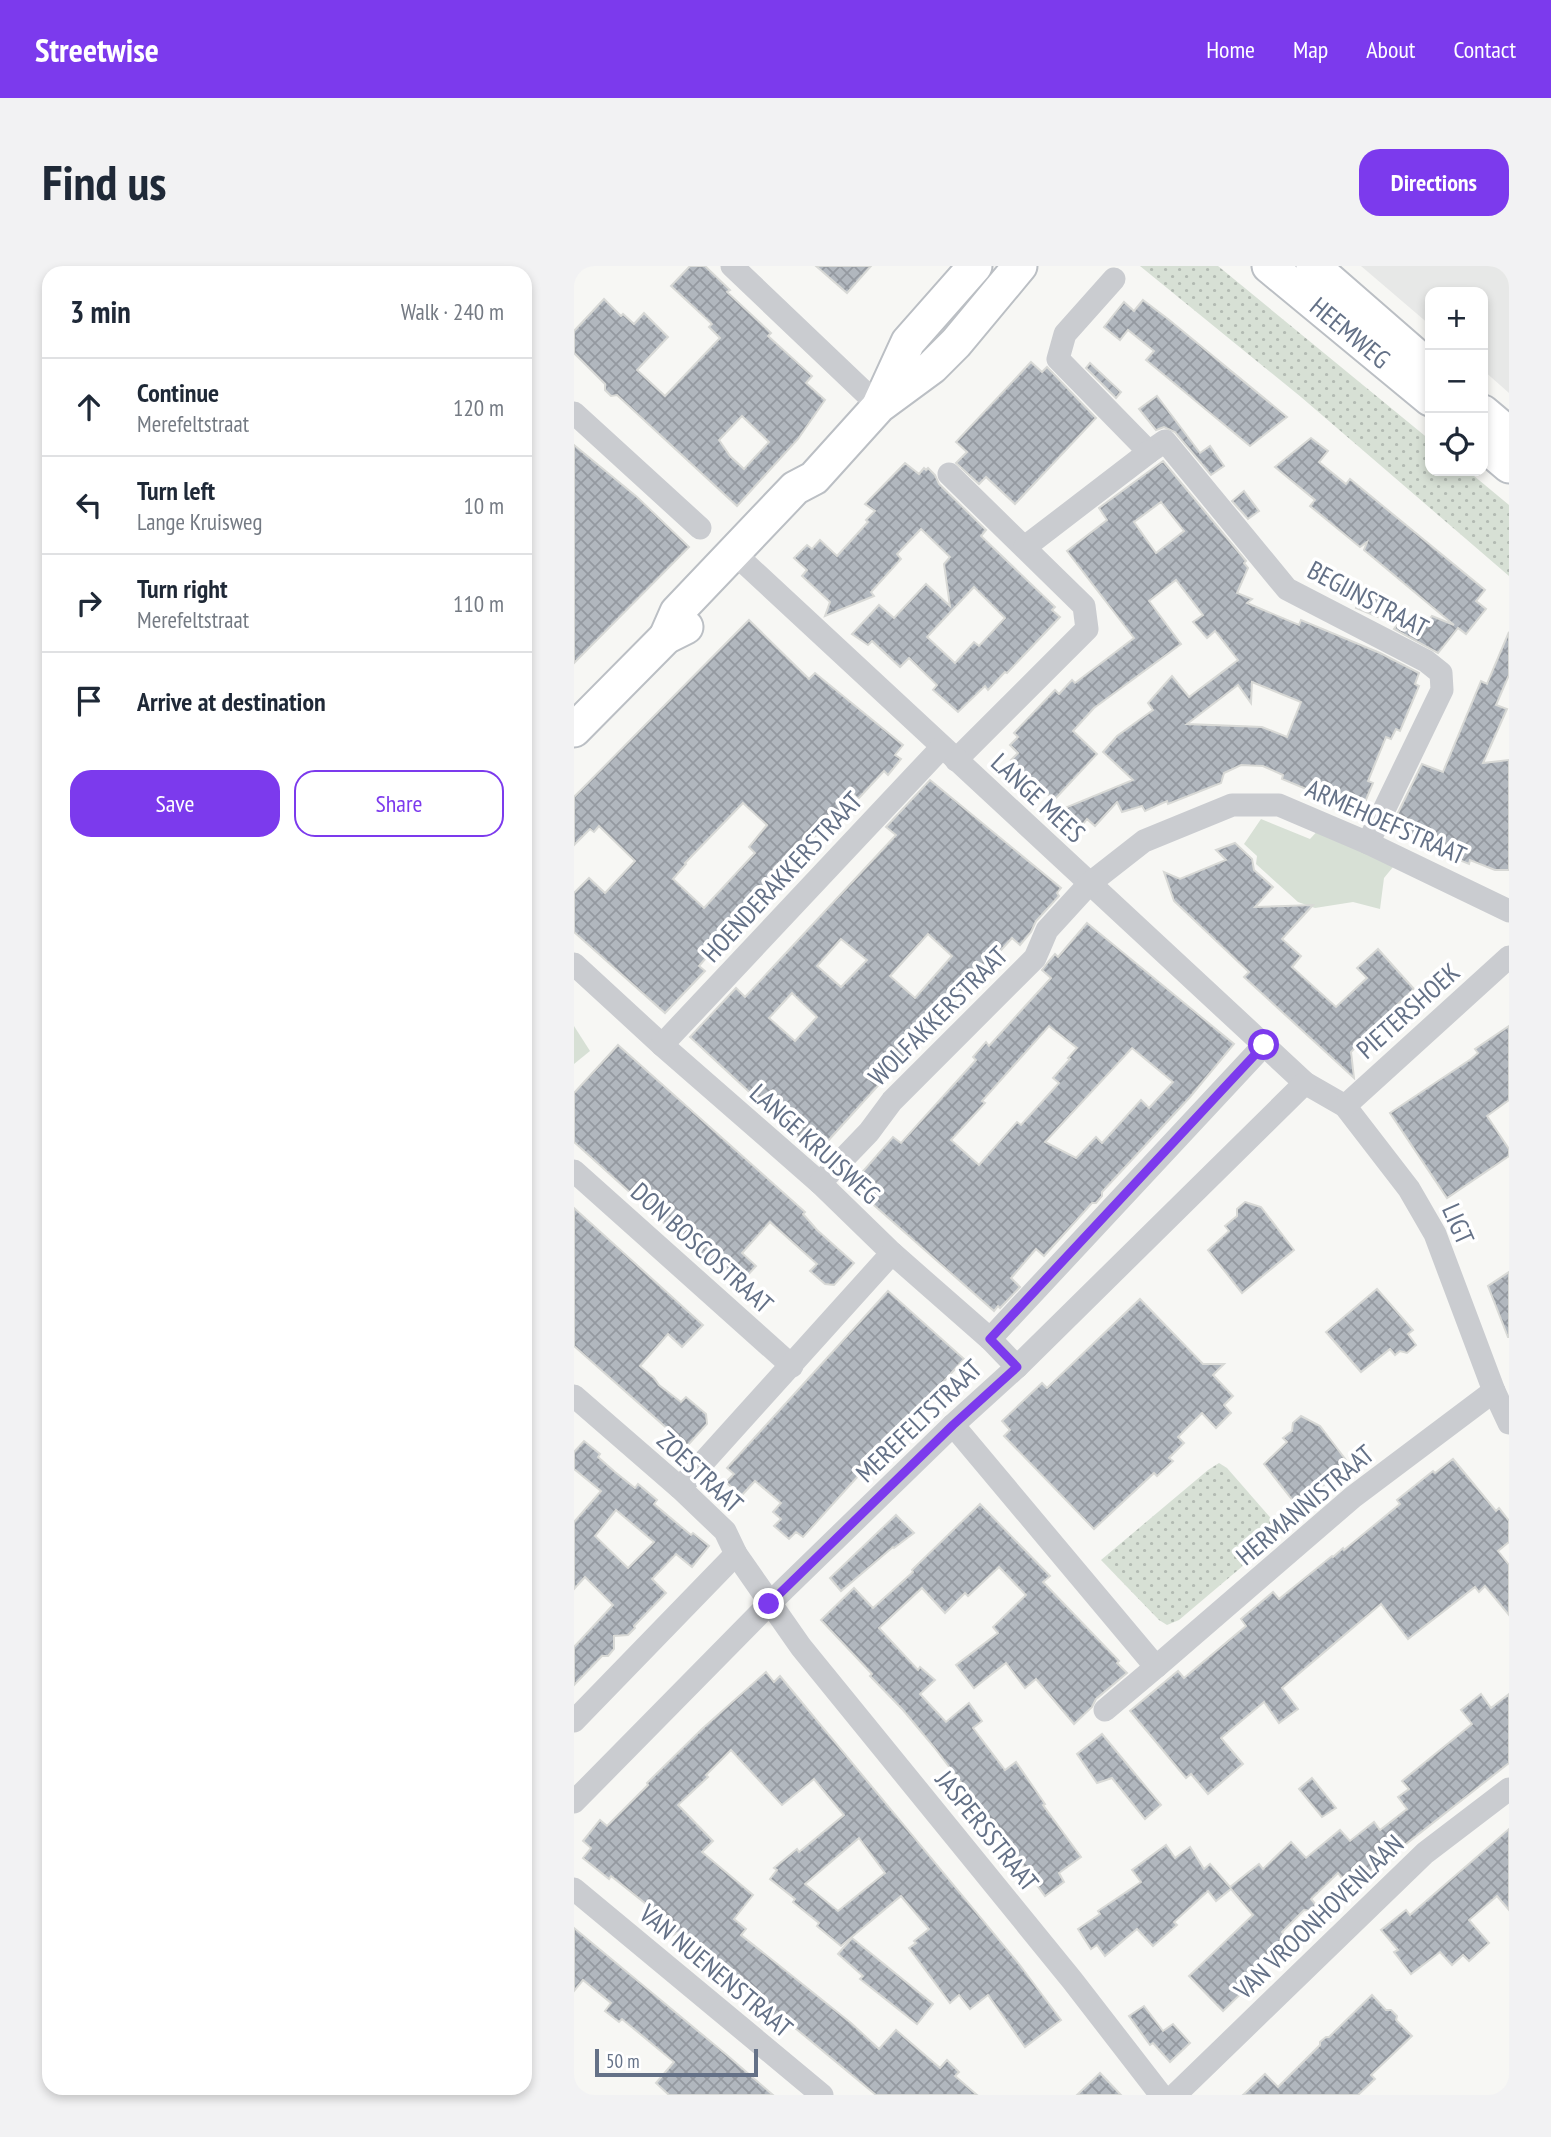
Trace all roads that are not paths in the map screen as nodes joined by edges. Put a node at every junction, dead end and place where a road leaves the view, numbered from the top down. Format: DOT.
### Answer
graph roads {
  1 [pos="732,266"];
  2 [pos="975,266"];
  3 [pos="1020,266"];
  4 [pos="1269,266"];
  5 [pos="1313,266"];
  6 [pos="1114,279"];
  7 [pos="1425,364"];
  8 [pos="1425,395"];
  9 [pos="878,405"];
  10 [pos="574,412"];
  11 [pos="1484,413"];
  12 [pos="1509,434"];
  13 [pos="1488,448"];
  14 [pos="1149,452"];
  15 [pos="1509,467"];
  16 [pos="949,474"];
  17 [pos="700,528"];
  18 [pos="1025,547"];
  19 [pos="740,559"];
  20 [pos="574,730"];
  21 [pos="949,753"];
  22 [pos="1368,843"];
  23 [pos="1089,884"];
  24 [pos="1509,911"];
  25 [pos="1509,957"];
  26 [pos="574,964"];
  27 [pos="662,1045"];
  28 [pos="1264,1045"];
  29 [pos="1305,1083"];
  30 [pos="1345,1106"];
  31 [pos="574,1171"];
  32 [pos="820,1183"];
  33 [pos="892,1253"];
  34 [pos="990,1339"];
  35 [pos="792,1366"];
  36 [pos="1017,1367"];
  37 [pos="1494,1391"];
  38 [pos="577,1406"];
  39 [pos="1509,1423"];
  40 [pos="953,1425"];
  41 [pos="680,1488"];
  42 [pos="736,1554"];
  43 [pos="769,1604"];
  44 [pos="1156,1667"];
  45 [pos="1105,1710"];
  46 [pos="574,1721"];
  47 [pos="1509,1789"];
  48 [pos="574,1802"];
  49 [pos="574,1889"];
  50 [pos="822,2095"];
  51 [pos="1161,2095"];
  52 [pos="1175,2095"];
  1 -- 9 [label="street"];
  2 -- 9 [label="main road"];
  3 -- 9 [label="main road"];
  4 -- 8 [label="main road, HEEMWEG"];
  5 -- 7 [label="main road, HEEMWEG"];
  6 -- 14 [label="street"];
  9 -- 19 [label="main road"];
  10 -- 17 [label="street"];
  11 -- 12 [label="main road"];
  13 -- 15 [label="main road"];
  14 -- 18 [label="street"];
  14 -- 22 [label="street, BEGIJNSTRAAT"];
  16 -- 18 [label="street"];
  18 -- 21 [label="street"];
  19 -- 20 [label="main road"];
  19 -- 21 [label="street, LANGE MEES"];
  21 -- 23 [label="street, LANGE MEES"];
  21 -- 27 [label="street, HOENDERAKKERSTRAAT"];
  22 -- 23 [label="street, ARMEHOEFSTRAAT"];
  22 -- 24 [label="street, ARMEHOEFSTRAAT"];
  23 -- 28 [label="street, LANGE MEES"];
  23 -- 32 [label="street, WOLFAKKERSTRAAT"];
  25 -- 30 [label="street, PIETERSHOEK"];
  26 -- 27 [label="street, LANGE KRUISWEG"];
  27 -- 32 [label="street, LANGE KRUISWEG"];
  28 -- 29 [label="street, LANGE MEES"];
  28 -- 34 [label="street, MEREFELTSTRAAT"];
  29 -- 30 [label="street, LIGT"];
  29 -- 36 [label="street, MEREFELTSTRAAT"];
  30 -- 37 [label="street, LIGT"];
  31 -- 35 [label="street, DON BOSCOSTRAAT"];
  32 -- 33 [label="street, LANGE KRUISWEG"];
  33 -- 34 [label="street, LANGE KRUISWEG"];
  33 -- 35 [label="street"];
  34 -- 36 [label="street, LANGE KRUISWEG"];
  35 -- 41 [label="street"];
  36 -- 40 [label="street, MEREFELTSTRAAT"];
  37 -- 39 [label="street, LIGT"];
  37 -- 44 [label="street, HERMANNISTRAAT"];
  38 -- 41 [label="street, ZOESTRAAT"];
  40 -- 43 [label="street, MEREFELTSTRAAT"];
  40 -- 44 [label="street"];
  41 -- 42 [label="street, ZOESTRAAT"];
  42 -- 43 [label="street, ZOESTRAAT"];
  42 -- 46 [label="street"];
  43 -- 48 [label="street, MEREFELTSTRAAT"];
  43 -- 51 [label="street, JASPERSSTRAAT"];
  44 -- 45 [label="street, HERMANNISTRAAT"];
  47 -- 52 [label="street, VAN VROONHOVENLAAN"];
  49 -- 50 [label="street, VAN NUENENSTRAAT"];
}
